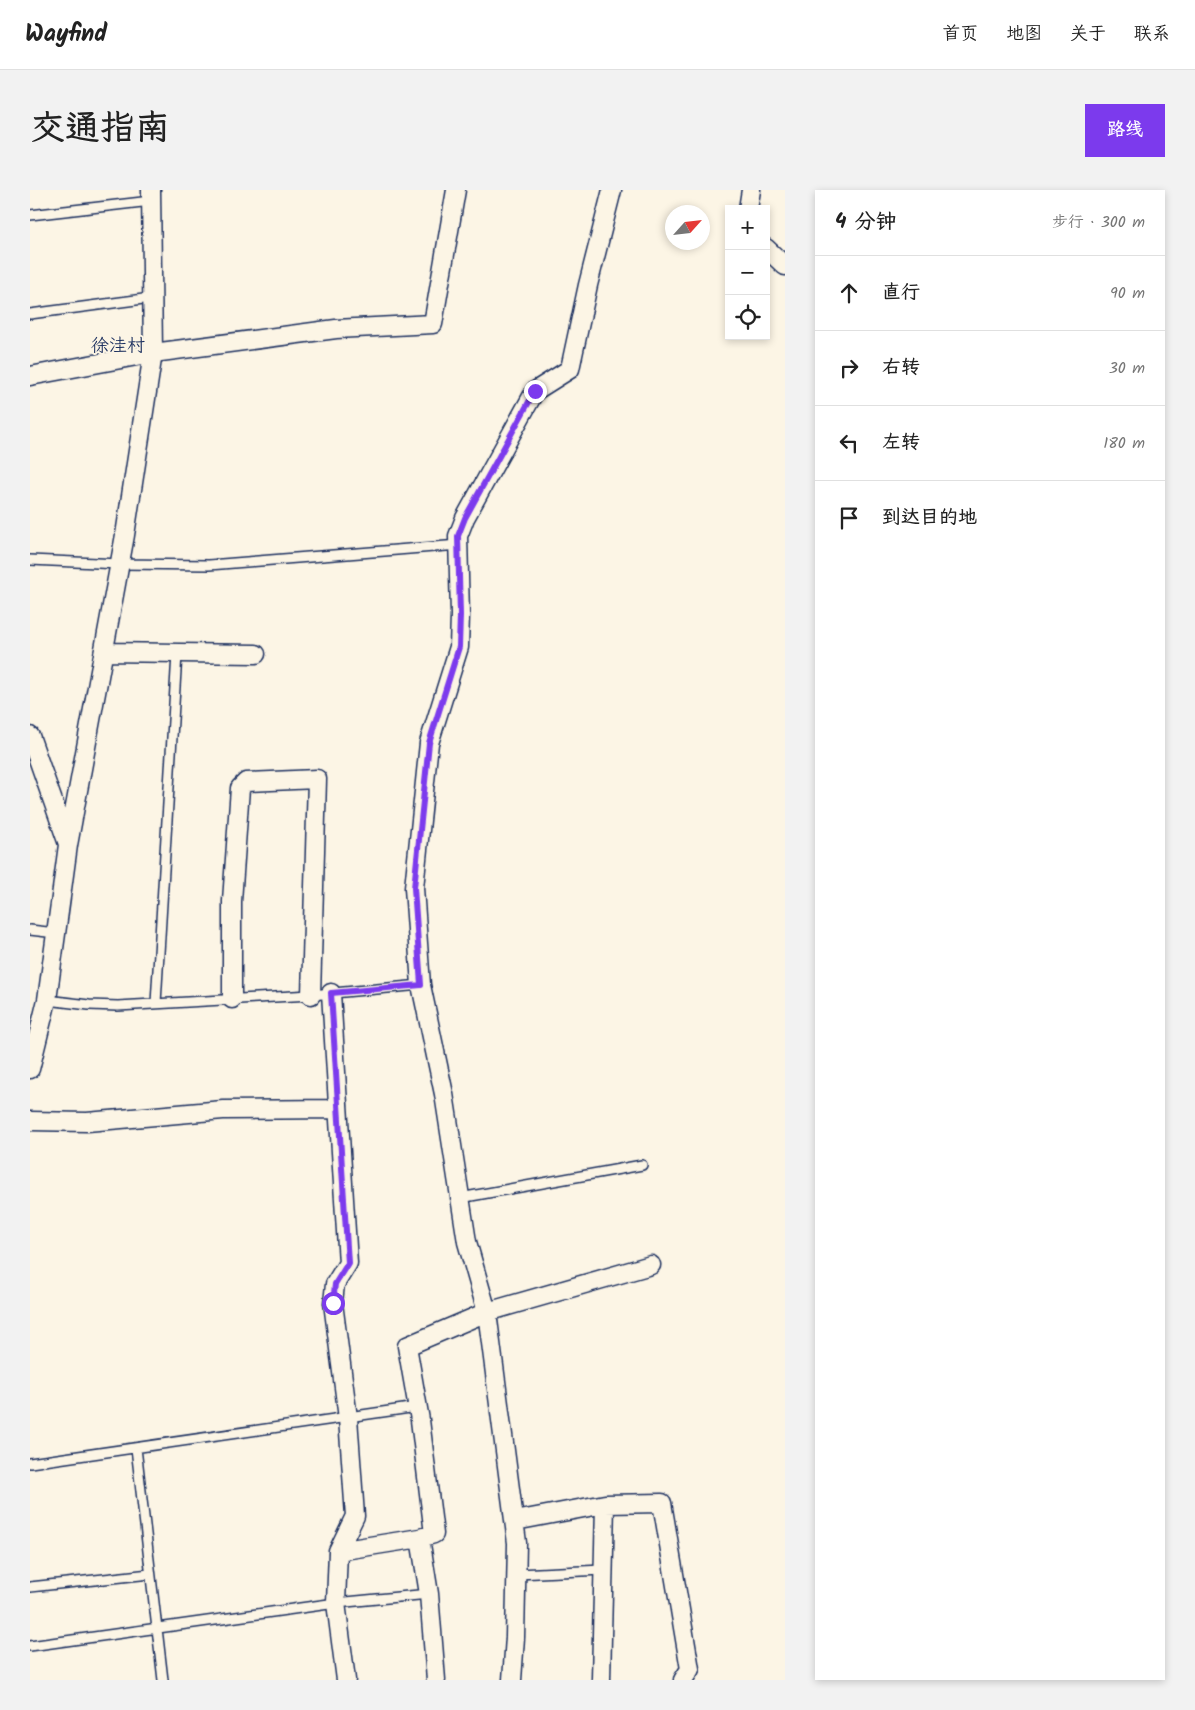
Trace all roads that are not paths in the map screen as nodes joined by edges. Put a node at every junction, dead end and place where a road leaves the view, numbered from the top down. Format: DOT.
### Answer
graph roads {
  1 [pos="456,190"];
  2 [pos="612,190"];
  3 [pos="751,190"];
  4 [pos="151,195"];
  5 [pos="749,205"];
  6 [pos="30,215"];
  7 [pos="768,250"];
  8 [pos="785,266"];
  9 [pos="152,298"];
  10 [pos="30,314"];
  11 [pos="153,353"];
  12 [pos="30,376"];
  13 [pos="459,545"];
  14 [pos="30,560"];
  15 [pos="120,564"];
  16 [pos="104,652"];
  17 [pos="176,654"];
  18 [pos="256,654"];
  19 [pos="30,736"];
  20 [pos="68,845"];
  21 [pos="30,930"];
  22 [pos="56,933"];
  23 [pos="421,985"];
  24 [pos="331,993"];
  25 [pos="311,995"];
  26 [pos="232,999"];
  27 [pos="47,1000"];
  28 [pos="156,1003"];
  29 [pos="30,1069"];
  30 [pos="338,1109"];
  31 [pos="30,1121"];
  32 [pos="642,1165"];
  33 [pos="460,1198"];
  34 [pos="651,1265"];
  35 [pos="487,1312"];
  36 [pos="417,1407"];
  37 [pos="348,1418"];
  38 [pos="136,1448"];
  39 [pos="30,1463"];
  40 [pos="605,1504"];
  41 [pos="515,1521"];
  42 [pos="420,1538"];
  43 [pos="338,1551"];
  44 [pos="603,1570"];
  45 [pos="150,1574"];
  46 [pos="517,1574"];
  47 [pos="30,1587"];
  48 [pos="429,1594"];
  49 [pos="336,1603"];
  50 [pos="156,1628"];
  51 [pos="30,1646"];
  52 [pos="163,1680"];
  53 [pos="346,1680"];
  54 [pos="436,1680"];
  55 [pos="512,1680"];
  56 [pos="601,1680"];
  57 [pos="683,1680"];
  1 -- 11 [label="street"];
  2 -- 13 [label="street"];
  3 -- 5 [label="street"];
  4 -- 6 [label="lane"];
  4 -- 9 [label="street"];
  7 -- 8 [label="street"];
  9 -- 10 [label="lane"];
  9 -- 11 [label="street"];
  11 -- 12 [label="street"];
  11 -- 15 [label="street"];
  13 -- 15 [label="lane"];
  13 -- 23 [label="street"];
  14 -- 15 [label="lane"];
  15 -- 16 [label="street"];
  16 -- 17 [label="street"];
  16 -- 20 [label="street"];
  17 -- 18 [label="street"];
  17 -- 28 [label="lane"];
  19 -- 20 [label="street"];
  20 -- 22 [label="street"];
  21 -- 22 [label="lane"];
  22 -- 27 [label="street"];
  23 -- 24 [label="lane"];
  23 -- 33 [label="street"];
  24 -- 25 [label="lane"];
  24 -- 30 [label="street"];
  25 -- 26 [label="lane"];
  25 -- 26 [label="street"];
  26 -- 28 [label="lane"];
  27 -- 28 [label="lane"];
  27 -- 29 [label="street"];
  30 -- 31 [label="street"];
  30 -- 37 [label="street"];
  32 -- 33 [label="lane"];
  33 -- 35 [label="street"];
  34 -- 35 [label="street"];
  35 -- 36 [label="street"];
  35 -- 41 [label="street"];
  36 -- 37 [label="lane"];
  36 -- 42 [label="street"];
  37 -- 38 [label="lane"];
  37 -- 43 [label="street"];
  38 -- 39 [label="lane"];
  38 -- 45 [label="lane"];
  40 -- 41 [label="street"];
  40 -- 44 [label="street"];
  40 -- 57 [label="street"];
  41 -- 46 [label="street"];
  42 -- 43 [label="street"];
  42 -- 48 [label="street"];
  43 -- 49 [label="street"];
  44 -- 46 [label="lane"];
  44 -- 56 [label="street"];
  45 -- 47 [label="lane"];
  45 -- 50 [label="lane"];
  46 -- 55 [label="street"];
  48 -- 49 [label="lane"];
  48 -- 54 [label="street"];
  49 -- 50 [label="lane"];
  49 -- 53 [label="street"];
  50 -- 51 [label="lane"];
  50 -- 52 [label="lane"];
}
